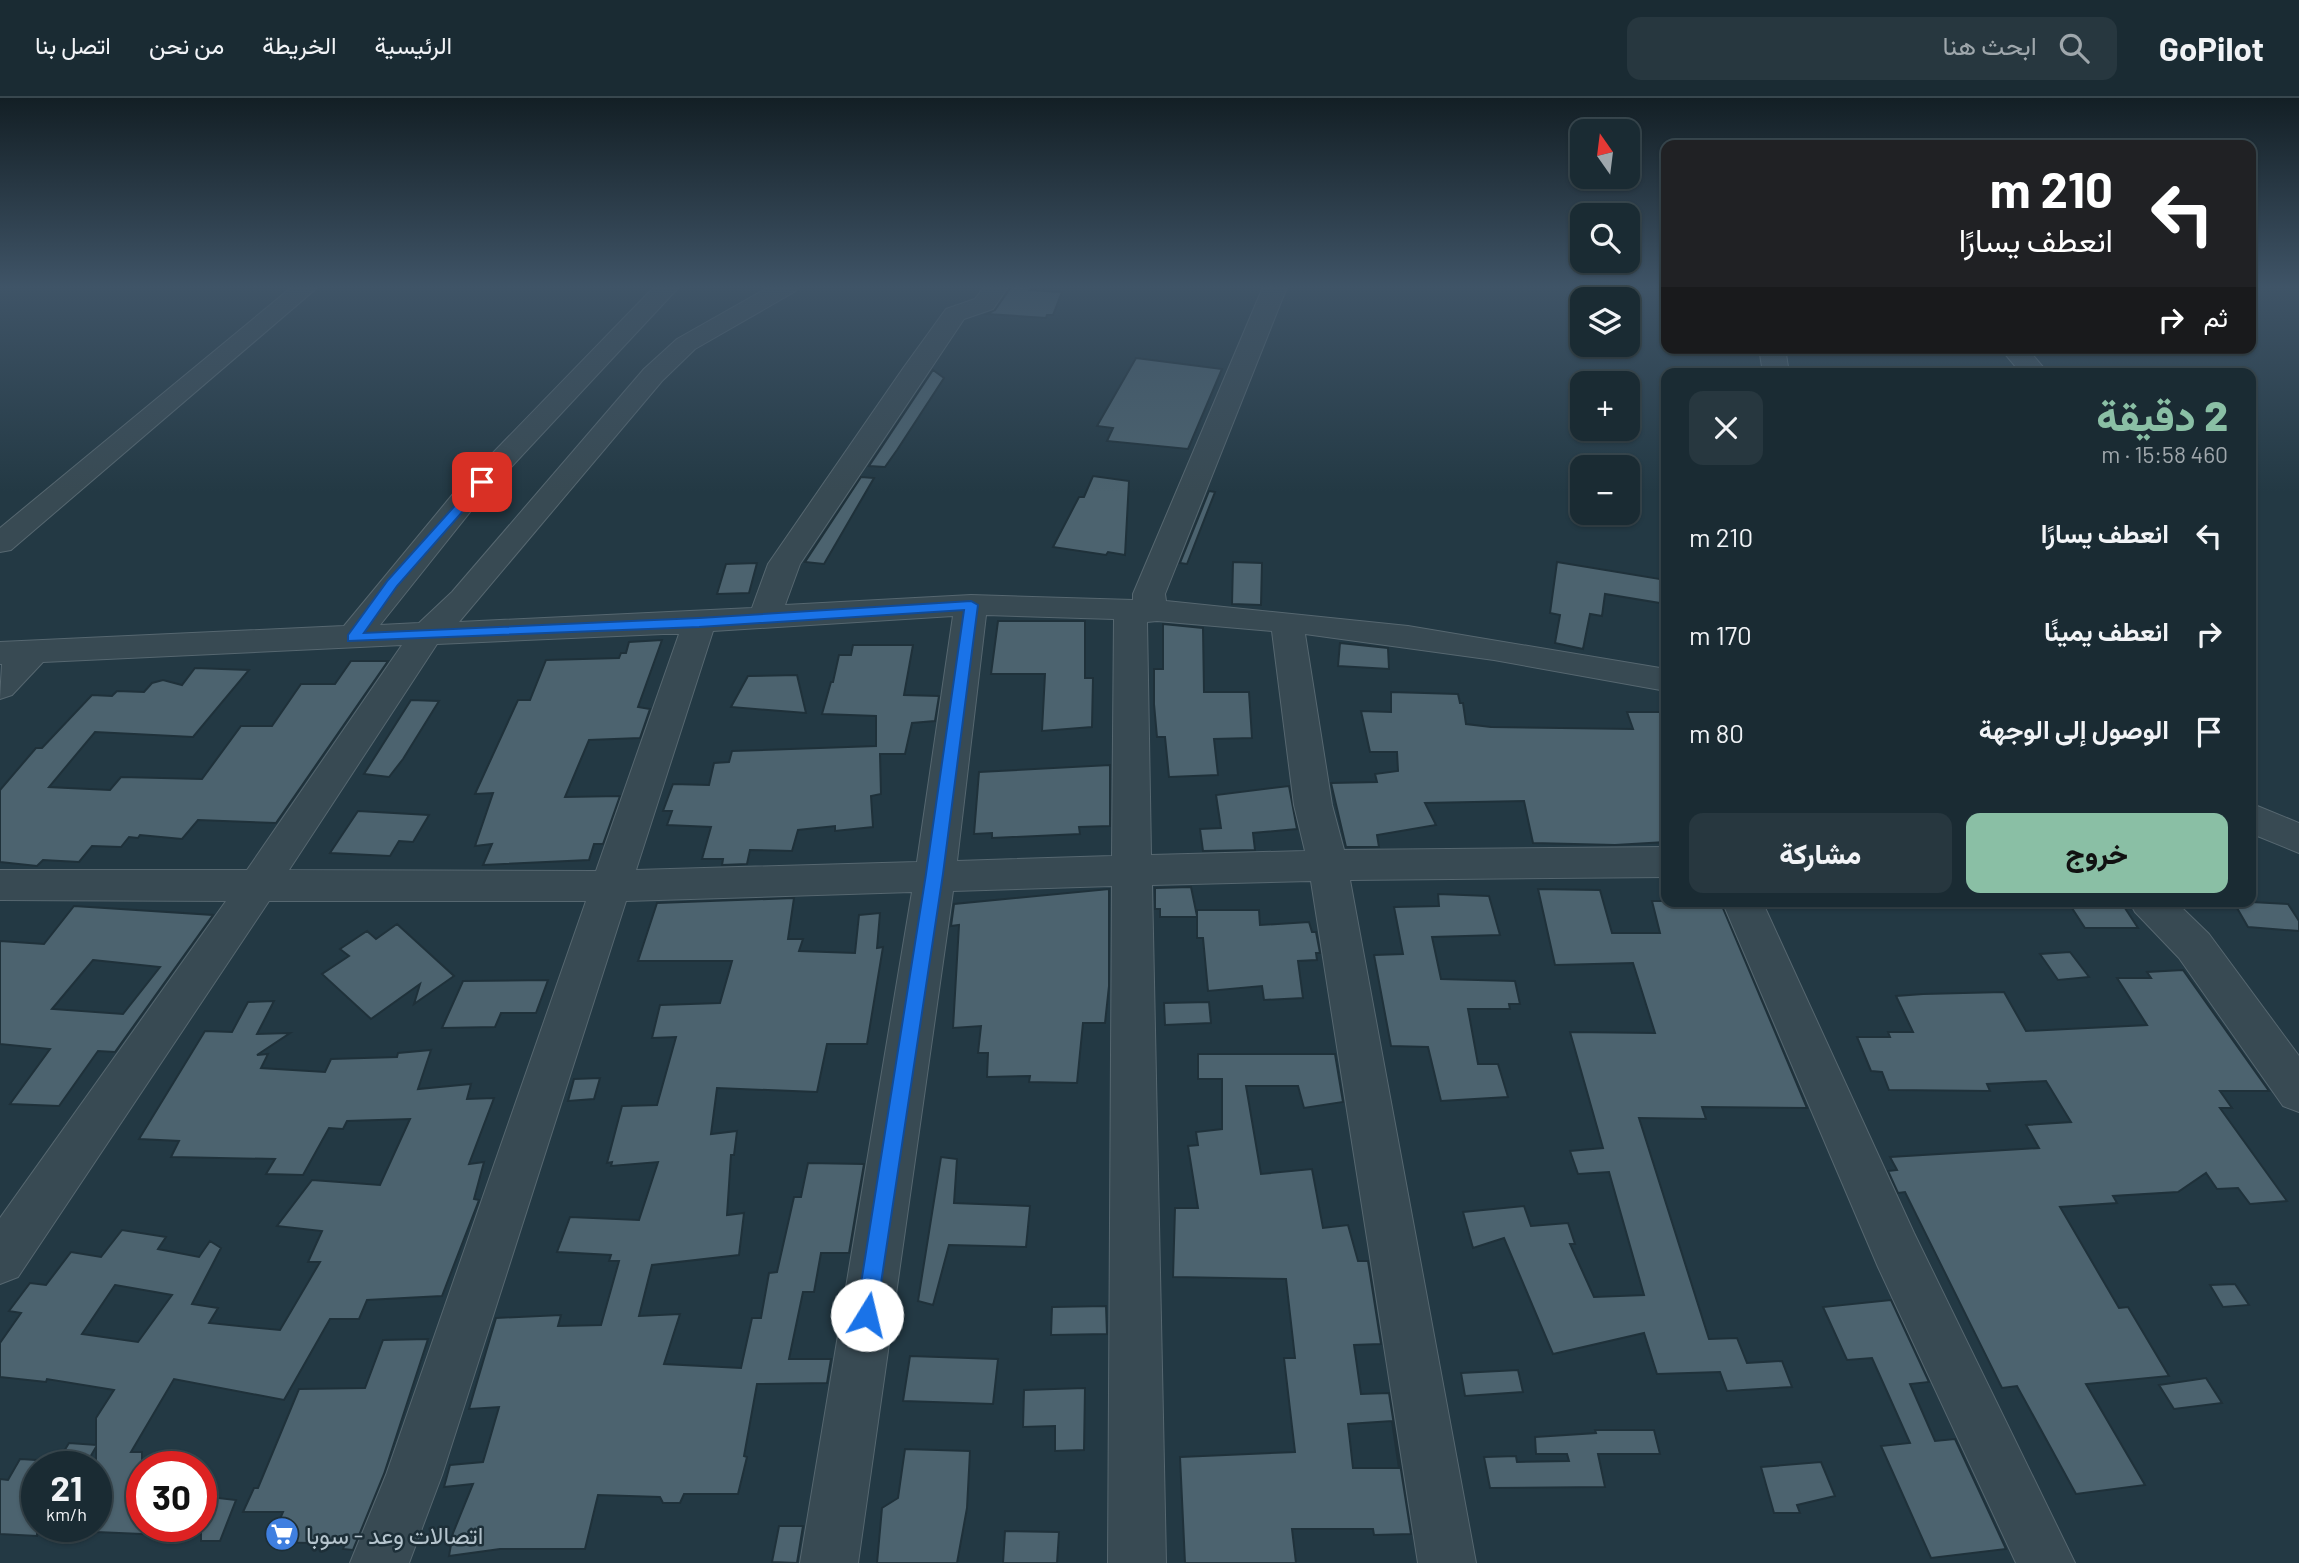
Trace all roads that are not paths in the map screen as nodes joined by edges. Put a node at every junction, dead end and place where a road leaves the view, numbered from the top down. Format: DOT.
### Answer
graph roads {
  1 [pos="224,355"];
  2 [pos="602,355"];
  3 [pos="673,355"];
  4 [pos="926,355"];
  5 [pos="1247,355"];
  6 [pos="0,543"];
  7 [pos="971,605"];
  8 [pos="1140,612"];
  9 [pos="765,617"];
  10 [pos="699,622"];
  11 [pos="1287,622"];
  12 [pos="426,635"];
  13 [pos="353,638"];
  14 [pos="16,652"];
  15 [pos="1661,685"];
  16 [pos="0,687"];
  17 [pos="2256,820"];
  18 [pos="2299,839"];
  19 [pos="1661,862"];
  20 [pos="1328,864"];
  21 [pos="1133,869"];
  22 [pos="934,874"];
  23 [pos="0,885"];
  24 [pos="259,886"];
  25 [pos="612,886"];
  26 [pos="1745,907"];
  27 [pos="2155,907"];
  28 [pos="2299,1092"];
  29 [pos="0,1260"];
  30 [pos="379,1563"];
  31 [pos="829,1563"];
  32 [pos="1137,1563"];
  33 [pos="1447,1563"];
  34 [pos="2046,1563"];
  1 -- 6 [label="street"];
  2 -- 13 [label="street"];
  3 -- 12 [label="street"];
  4 -- 9 [label="street"];
  5 -- 8 [label="street"];
  7 -- 8 [label="street"];
  7 -- 9 [label="street"];
  7 -- 22 [label="street"];
  8 -- 11 [label="street"];
  8 -- 21 [label="street"];
  9 -- 10 [label="street"];
  10 -- 12 [label="street"];
  10 -- 25 [label="street"];
  11 -- 15 [label="street"];
  11 -- 20 [label="street"];
  12 -- 13 [label="street"];
  12 -- 24 [label="street"];
  13 -- 14 [label="street"];
  14 -- 16 [label="street"];
  17 -- 18 [label="street"];
  19 -- 20 [label="street"];
  20 -- 21 [label="street"];
  20 -- 33 [label="street"];
  21 -- 22 [label="street"];
  21 -- 32 [label="street"];
  22 -- 25 [label="street"];
  22 -- 31 [label="street"];
  23 -- 24 [label="street"];
  24 -- 25 [label="street"];
  24 -- 29 [label="street"];
  25 -- 30 [label="street"];
  26 -- 34 [label="street"];
  27 -- 28 [label="street"];
}
